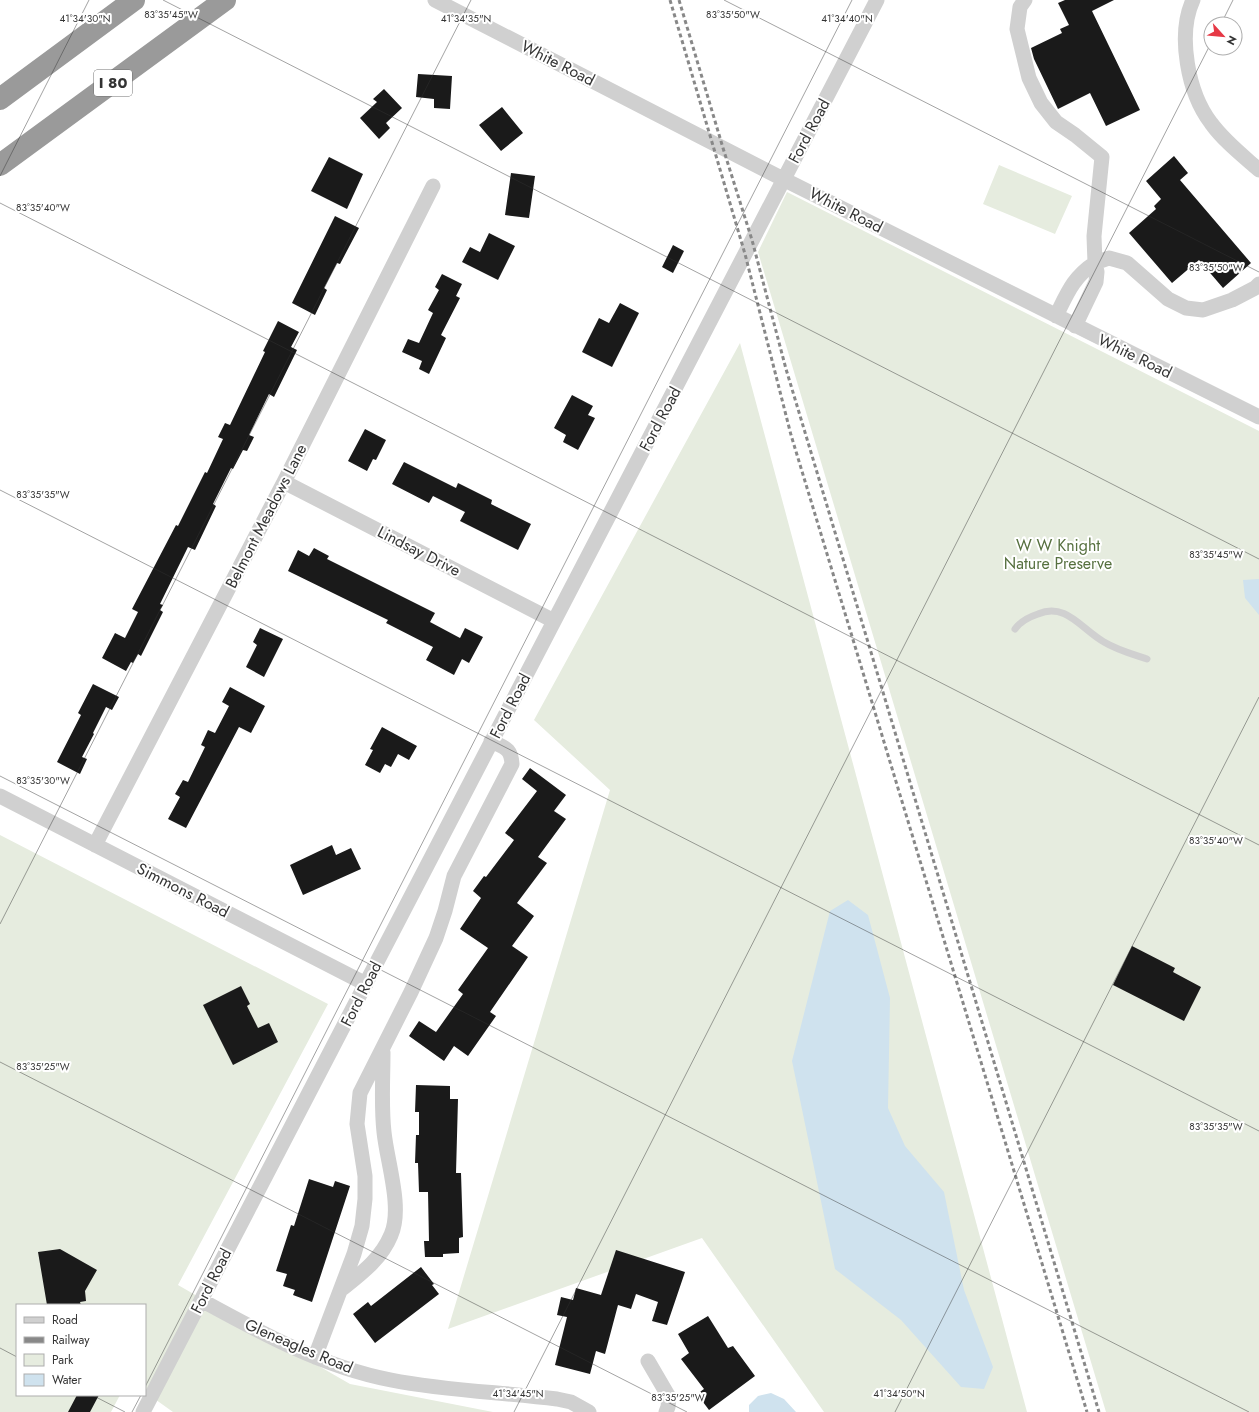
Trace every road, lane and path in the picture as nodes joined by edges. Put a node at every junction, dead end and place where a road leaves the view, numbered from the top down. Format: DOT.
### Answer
graph roads {
  1 [pos="134,0"];
  2 [pos="225,0"];
  3 [pos="435,0"];
  4 [pos="877,0"];
  5 [pos="1025,0"];
  6 [pos="1193,0"];
  7 [pos="0,99"];
  8 [pos="0,165"];
  9 [pos="1259,170"];
  10 [pos="784,179"];
  11 [pos="433,186"];
  12 [pos="1095,263"];
  13 [pos="1259,284"];
  14 [pos="1056,316"];
  15 [pos="1075,326"];
  16 [pos="1259,417"];
  17 [pos="284,482"];
  18 [pos="554,621"];
  19 [pos="1015,629"];
  20 [pos="1147,658"];
  21 [pos="491,742"];
  22 [pos="0,796"];
  23 [pos="95,845"];
  24 [pos="366,984"];
  25 [pos="383,1047"];
  26 [pos="341,1290"];
  27 [pos="201,1300"];
  28 [pos="315,1357"];
  29 [pos="648,1360"];
  30 [pos="143,1412"];
  31 [pos="589,1412"];
  32 [pos="666,1412"];
  1 -- 7 [label="highway"];
  2 -- 8 [label="highway, I 80"];
  3 -- 10 [label="street, White Road"];
  4 -- 10 [label="street, Ford Road"];
  5 -- 12 [label="street"];
  6 -- 9 [label="street"];
  10 -- 14 [label="street, White Road"];
  10 -- 18 [label="street, Ford Road"];
  11 -- 17 [label="street, Belmont Meadows Lane"];
  12 -- 13 [label="street"];
  12 -- 14 [label="street"];
  12 -- 15 [label="street"];
  14 -- 15 [label="street, White Road"];
  15 -- 16 [label="street, White Road"];
  17 -- 18 [label="street, Lindsay Drive"];
  17 -- 23 [label="street, Belmont Meadows Lane"];
  18 -- 21 [label="street, Ford Road"];
  19 -- 20 [label="lane"];
  21 -- 24 [label="street, Ford Road"];
  21 -- 25 [label="street"];
  22 -- 23 [label="street, Simmons Road"];
  23 -- 24 [label="street, Simmons Road"];
  24 -- 27 [label="street, Ford Road"];
  25 -- 26 [label="street"];
  25 -- 26 [label="street"];
  26 -- 28 [label="street"];
  27 -- 28 [label="street, Gleneagles Road"];
  27 -- 30 [label="street, Ford Road"];
  28 -- 31 [label="street, Gleneagles Road"];
  29 -- 32 [label="street"];
}
